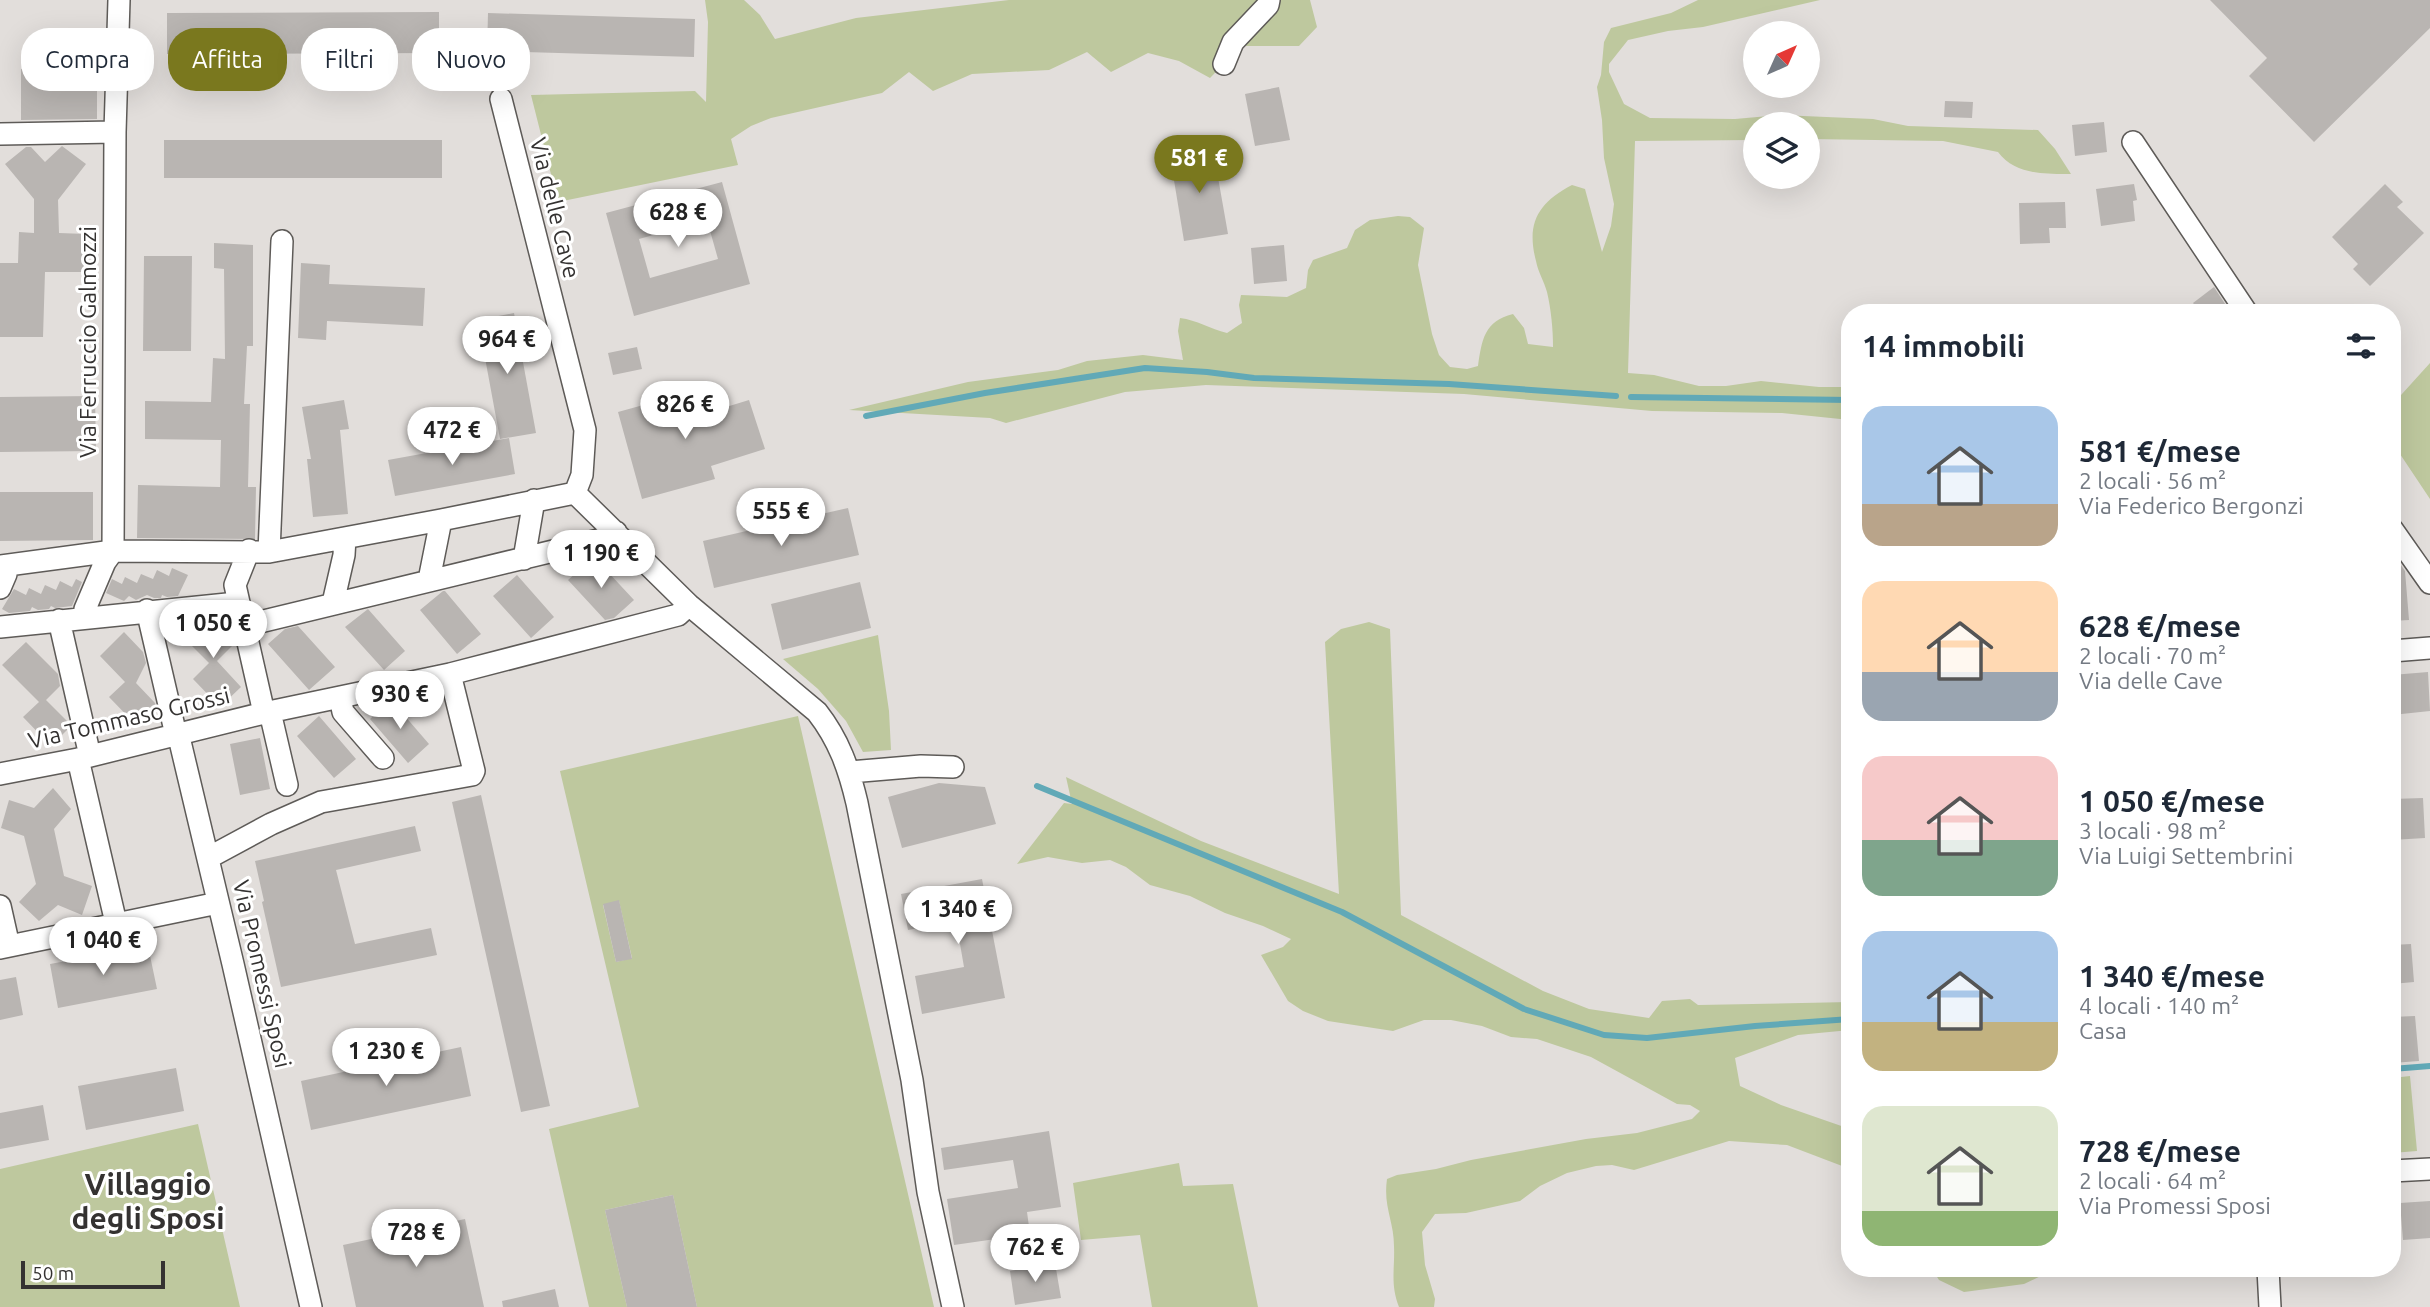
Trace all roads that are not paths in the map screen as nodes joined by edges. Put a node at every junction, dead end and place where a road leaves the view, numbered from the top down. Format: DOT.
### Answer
graph roads {
  1 [pos="119,0"];
  2 [pos="1269,0"];
  3 [pos="1224,64"];
  4 [pos="500,99"];
  5 [pos="115,132"];
  6 [pos="0,134"];
  7 [pos="2133,142"];
  8 [pos="282,241"];
  9 [pos="2241,304"];
  10 [pos="575,493"];
  11 [pos="534,500"];
  12 [pos="442,520"];
  13 [pos="616,532"];
  14 [pos="345,538"];
  15 [pos="2401,542"];
  16 [pos="113,551"];
  17 [pos="259,551"];
  18 [pos="524,559"];
  19 [pos="2,576"];
  20 [pos="429,580"];
  21 [pos="2430,583"];
  22 [pos="237,603"];
  23 [pos="333,603"];
  24 [pos="689,605"];
  25 [pos="146,610"];
  26 [pos="84,617"];
  27 [pos="59,620"];
  28 [pos="243,626"];
  29 [pos="0,627"];
  30 [pos="2430,648"];
  31 [pos="2401,650"];
  32 [pos="450,674"];
  33 [pos="340,697"];
  34 [pos="267,712"];
  35 [pos="177,734"];
  36 [pos="84,758"];
  37 [pos="383,758"];
  38 [pos="953,767"];
  39 [pos="1,768"];
  40 [pos="850,772"];
  41 [pos="288,785"];
  42 [pos="208,858"];
  43 [pos="218,903"];
  44 [pos="0,906"];
  45 [pos="116,923"];
  46 [pos="5,947"];
  47 [pos="2430,1169"];
  48 [pos="2401,1171"];
  49 [pos="2268,1277"];
  50 [pos="311,1307"];
  51 [pos="953,1307"];
  52 [pos="2270,1307"];
  1 -- 5 [label="street, Via Ferruccio Galmozzi"];
  2 -- 3 [label="street"];
  4 -- 10 [label="street, Via delle Cave"];
  5 -- 6 [label="street"];
  5 -- 16 [label="street, Via Ferruccio Galmozzi"];
  7 -- 9 [label="street"];
  8 -- 17 [label="street"];
  10 -- 11 [label="street"];
  10 -- 13 [label="street"];
  11 -- 12 [label="street"];
  11 -- 18 [label="street"];
  12 -- 14 [label="street"];
  12 -- 20 [label="street"];
  13 -- 18 [label="street"];
  13 -- 24 [label="street"];
  14 -- 17 [label="street"];
  14 -- 23 [label="street"];
  15 -- 21 [label="street"];
  16 -- 17 [label="street"];
  16 -- 19 [label="street"];
  16 -- 26 [label="street"];
  17 -- 22 [label="street"];
  18 -- 20 [label="street"];
  20 -- 23 [label="street"];
  22 -- 25 [label="street"];
  22 -- 28 [label="street"];
  23 -- 28 [label="street"];
  24 -- 32 [label="street, Via Tommaso Grossi"];
  24 -- 40 [label="street"];
  25 -- 26 [label="street"];
  25 -- 35 [label="street, Via Promessi Sposi"];
  26 -- 27 [label="street"];
  27 -- 29 [label="street"];
  27 -- 36 [label="street"];
  28 -- 34 [label="street"];
  30 -- 31 [label="street"];
  32 -- 33 [label="street, Via Tommaso Grossi"];
  32 -- 42 [label="street, Via Promessi Sposi"];
  33 -- 34 [label="street, Via Tommaso Grossi"];
  33 -- 37 [label="street"];
  34 -- 35 [label="street, Via Tommaso Grossi"];
  34 -- 41 [label="street"];
  35 -- 36 [label="street, Via Tommaso Grossi"];
  35 -- 42 [label="street, Via Promessi Sposi"];
  36 -- 39 [label="street, Via Tommaso Grossi"];
  36 -- 45 [label="street"];
  38 -- 40 [label="street"];
  40 -- 51 [label="street"];
  42 -- 43 [label="street, Via Promessi Sposi"];
  43 -- 45 [label="street"];
  43 -- 50 [label="street, Via Promessi Sposi"];
  44 -- 46 [label="street"];
  45 -- 46 [label="street"];
  47 -- 48 [label="street"];
  49 -- 52 [label="street"];
}
